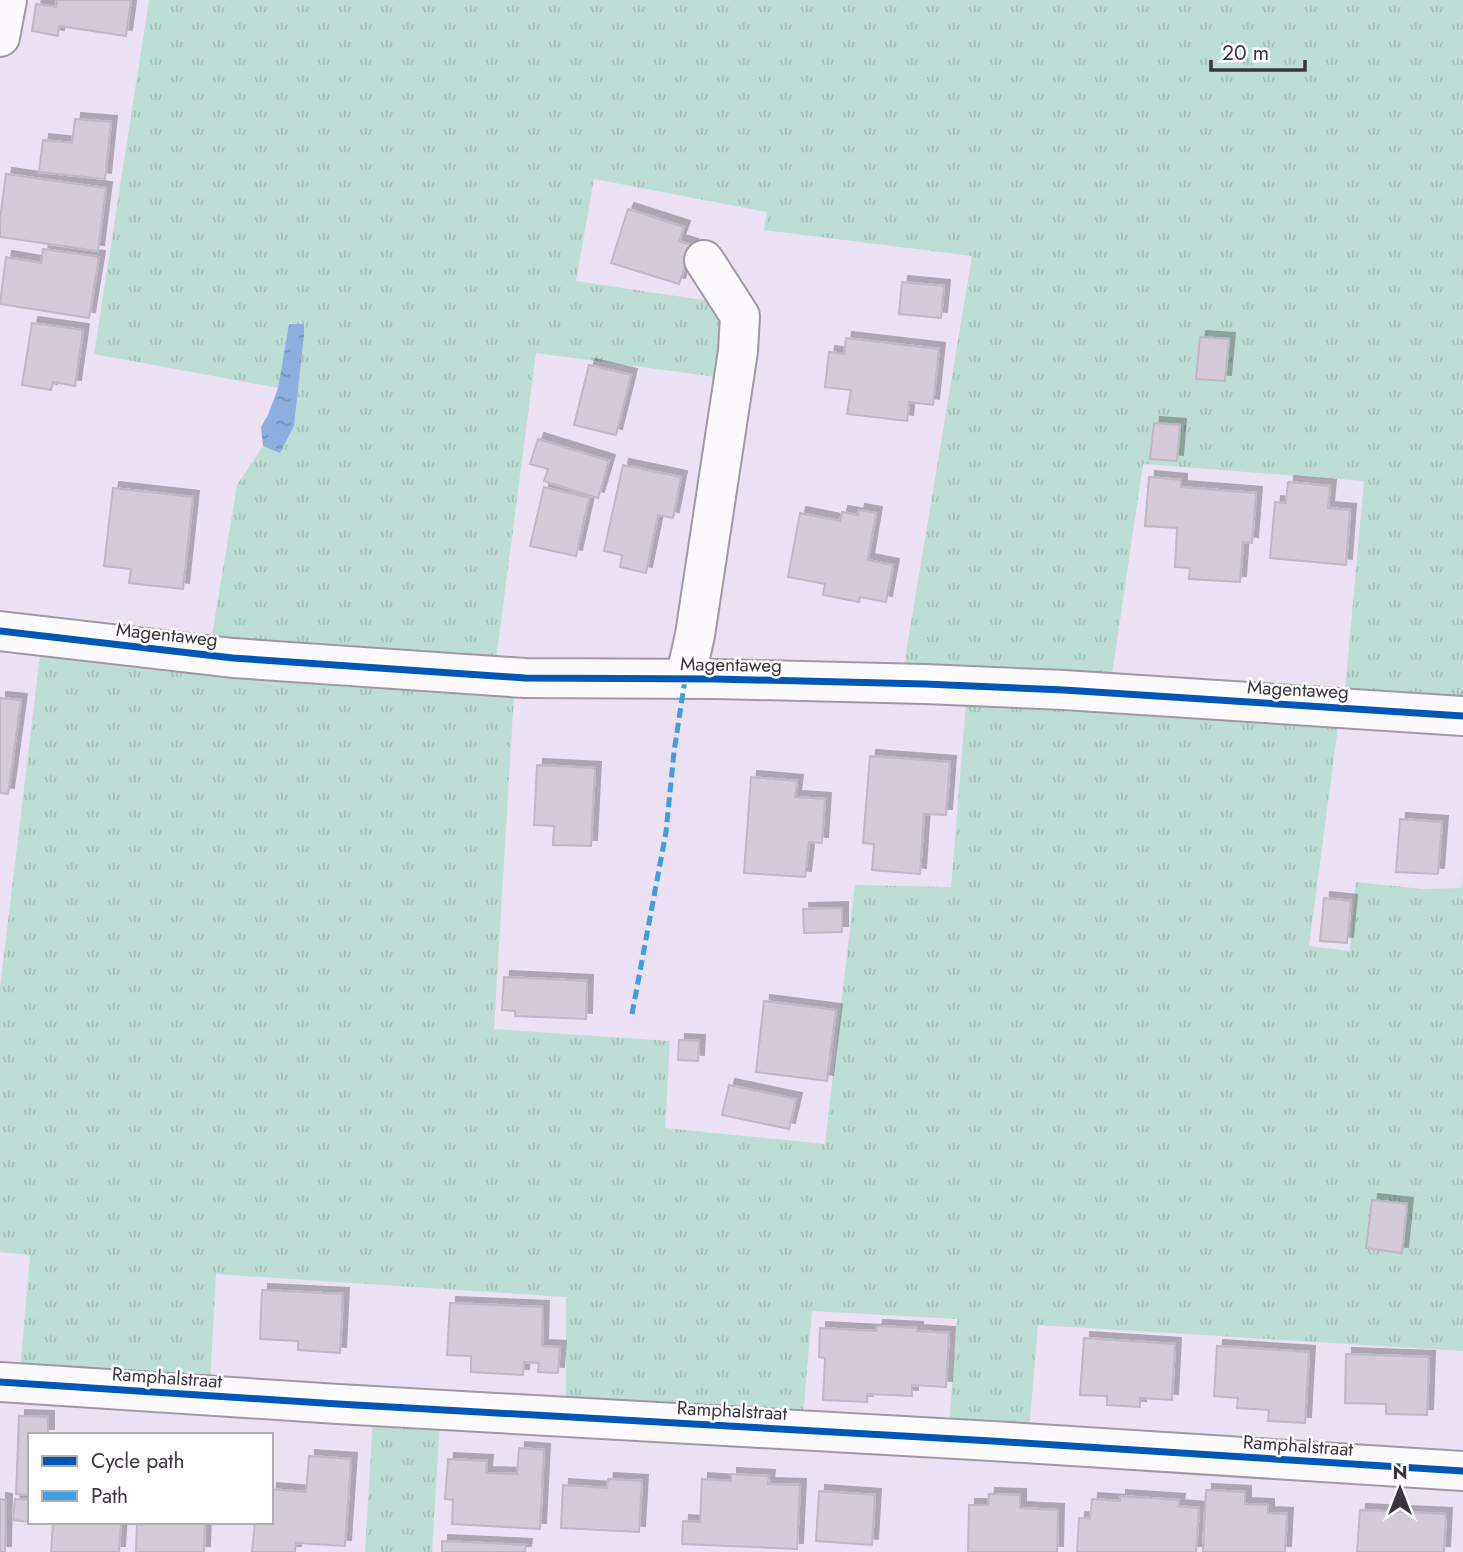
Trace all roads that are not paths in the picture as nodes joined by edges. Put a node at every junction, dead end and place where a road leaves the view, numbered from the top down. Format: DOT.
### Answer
graph roads {
  1 [pos="7,0"];
  2 [pos="0,37"];
  3 [pos="704,260"];
  4 [pos="0,631"];
  5 [pos="684,679"];
  6 [pos="1463,716"];
  7 [pos="0,1382"];
  8 [pos="1463,1471"];
  1 -- 2 [label="street"];
  3 -- 5 [label="street"];
  4 -- 5 [label="street, Magentaweg"];
  5 -- 6 [label="street, Magentaweg"];
  7 -- 8 [label="street, Ramphalstraat"];
}
